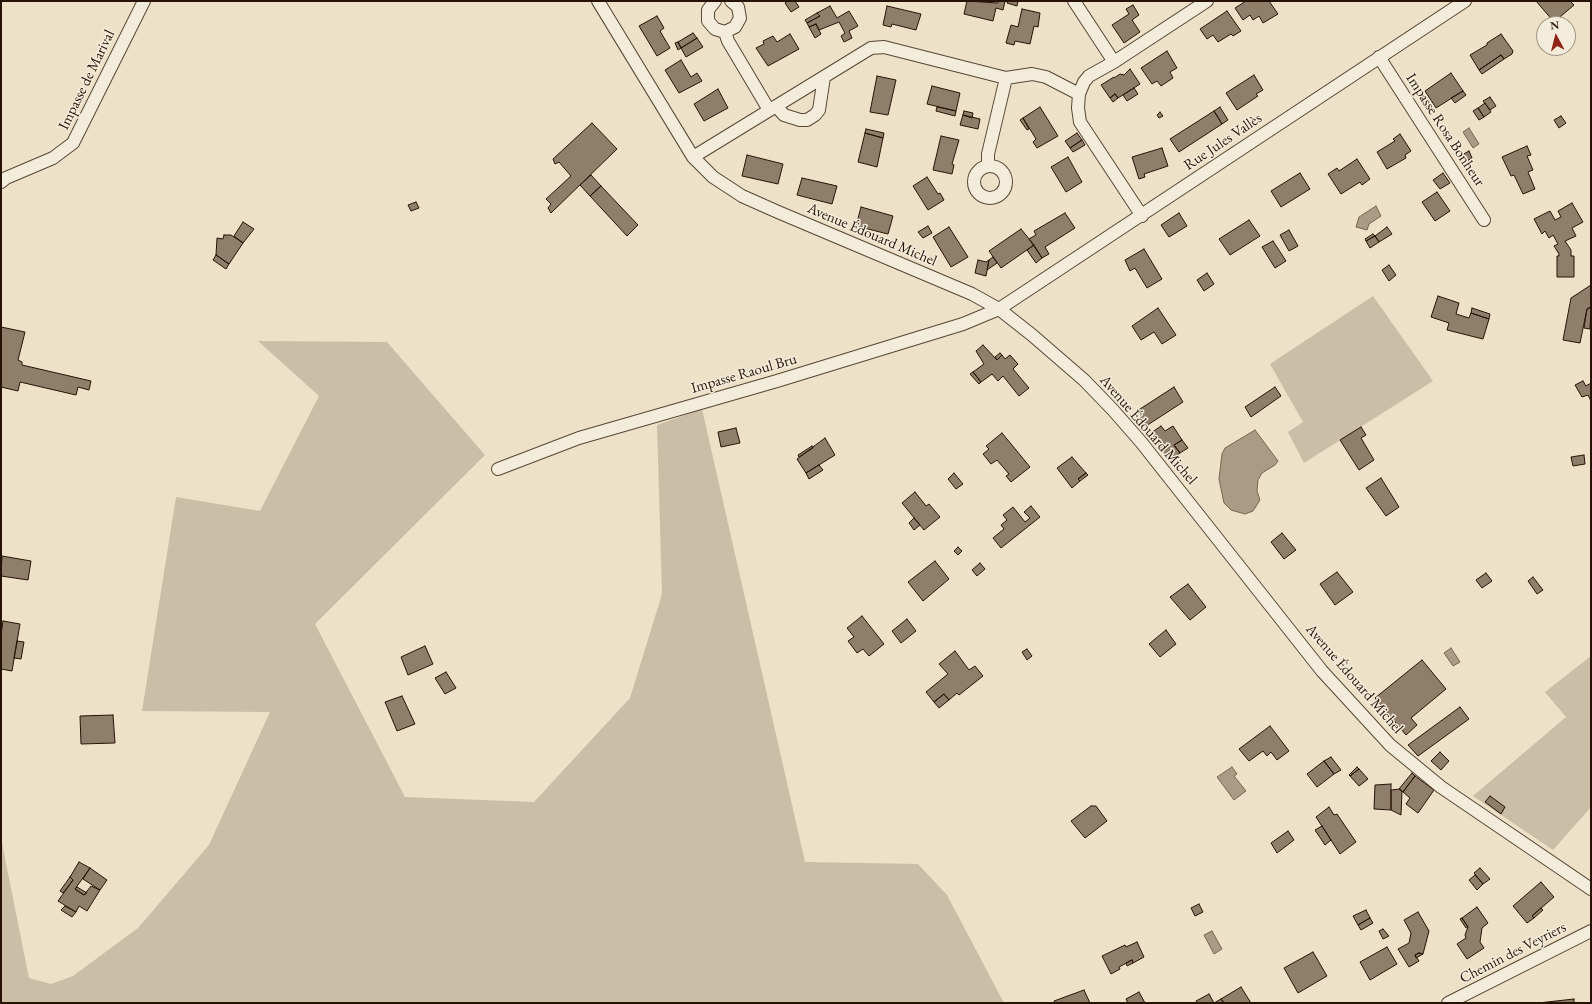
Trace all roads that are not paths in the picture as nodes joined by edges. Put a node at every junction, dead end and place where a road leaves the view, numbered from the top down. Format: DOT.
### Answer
graph roads {
  1 [pos="144,1"];
  2 [pos="598,1"];
  3 [pos="716,1"];
  4 [pos="731,1"];
  5 [pos="1074,1"];
  6 [pos="1465,1"];
  7 [pos="1200,3"];
  8 [pos="725,32"];
  9 [pos="1379,57"];
  10 [pos="1114,62"];
  11 [pos="824,77"];
  12 [pos="1006,78"];
  13 [pos="1079,94"];
  14 [pos="772,108"];
  15 [pos="693,157"];
  16 [pos="988,166"];
  17 [pos="1,182"];
  18 [pos="1142,216"];
  19 [pos="1484,220"];
  20 [pos="999,309"];
  21 [pos="498,470"];
  22 [pos="1591,889"];
  23 [pos="1591,931"];
  24 [pos="1448,1003"];
  1 -- 17 [label="street, Impasse de Marival"];
  2 -- 15 [label="street, Avenue Édouard Michel"];
  3 -- 8 [label="street"];
  4 -- 8 [label="street"];
  5 -- 10 [label="street"];
  6 -- 9 [label="street, Rue Jules Vallès"];
  7 -- 10 [label="street"];
  8 -- 14 [label="street"];
  9 -- 18 [label="street, Rue Jules Vallès"];
  9 -- 19 [label="street, Impasse Rosa Bonheur"];
  10 -- 13 [label="street"];
  11 -- 12 [label="street"];
  11 -- 14 [label="street"];
  11 -- 14 [label="street"];
  12 -- 13 [label="street"];
  12 -- 16 [label="street"];
  13 -- 18 [label="street"];
  14 -- 15 [label="street"];
  15 -- 20 [label="street, Avenue Édouard Michel"];
  18 -- 20 [label="street, Rue Jules Vallès"];
  20 -- 21 [label="street, Impasse Raoul Bru"];
  20 -- 22 [label="street, Avenue Édouard Michel"];
  23 -- 24 [label="street, Chemin des Veyriers"];
}
